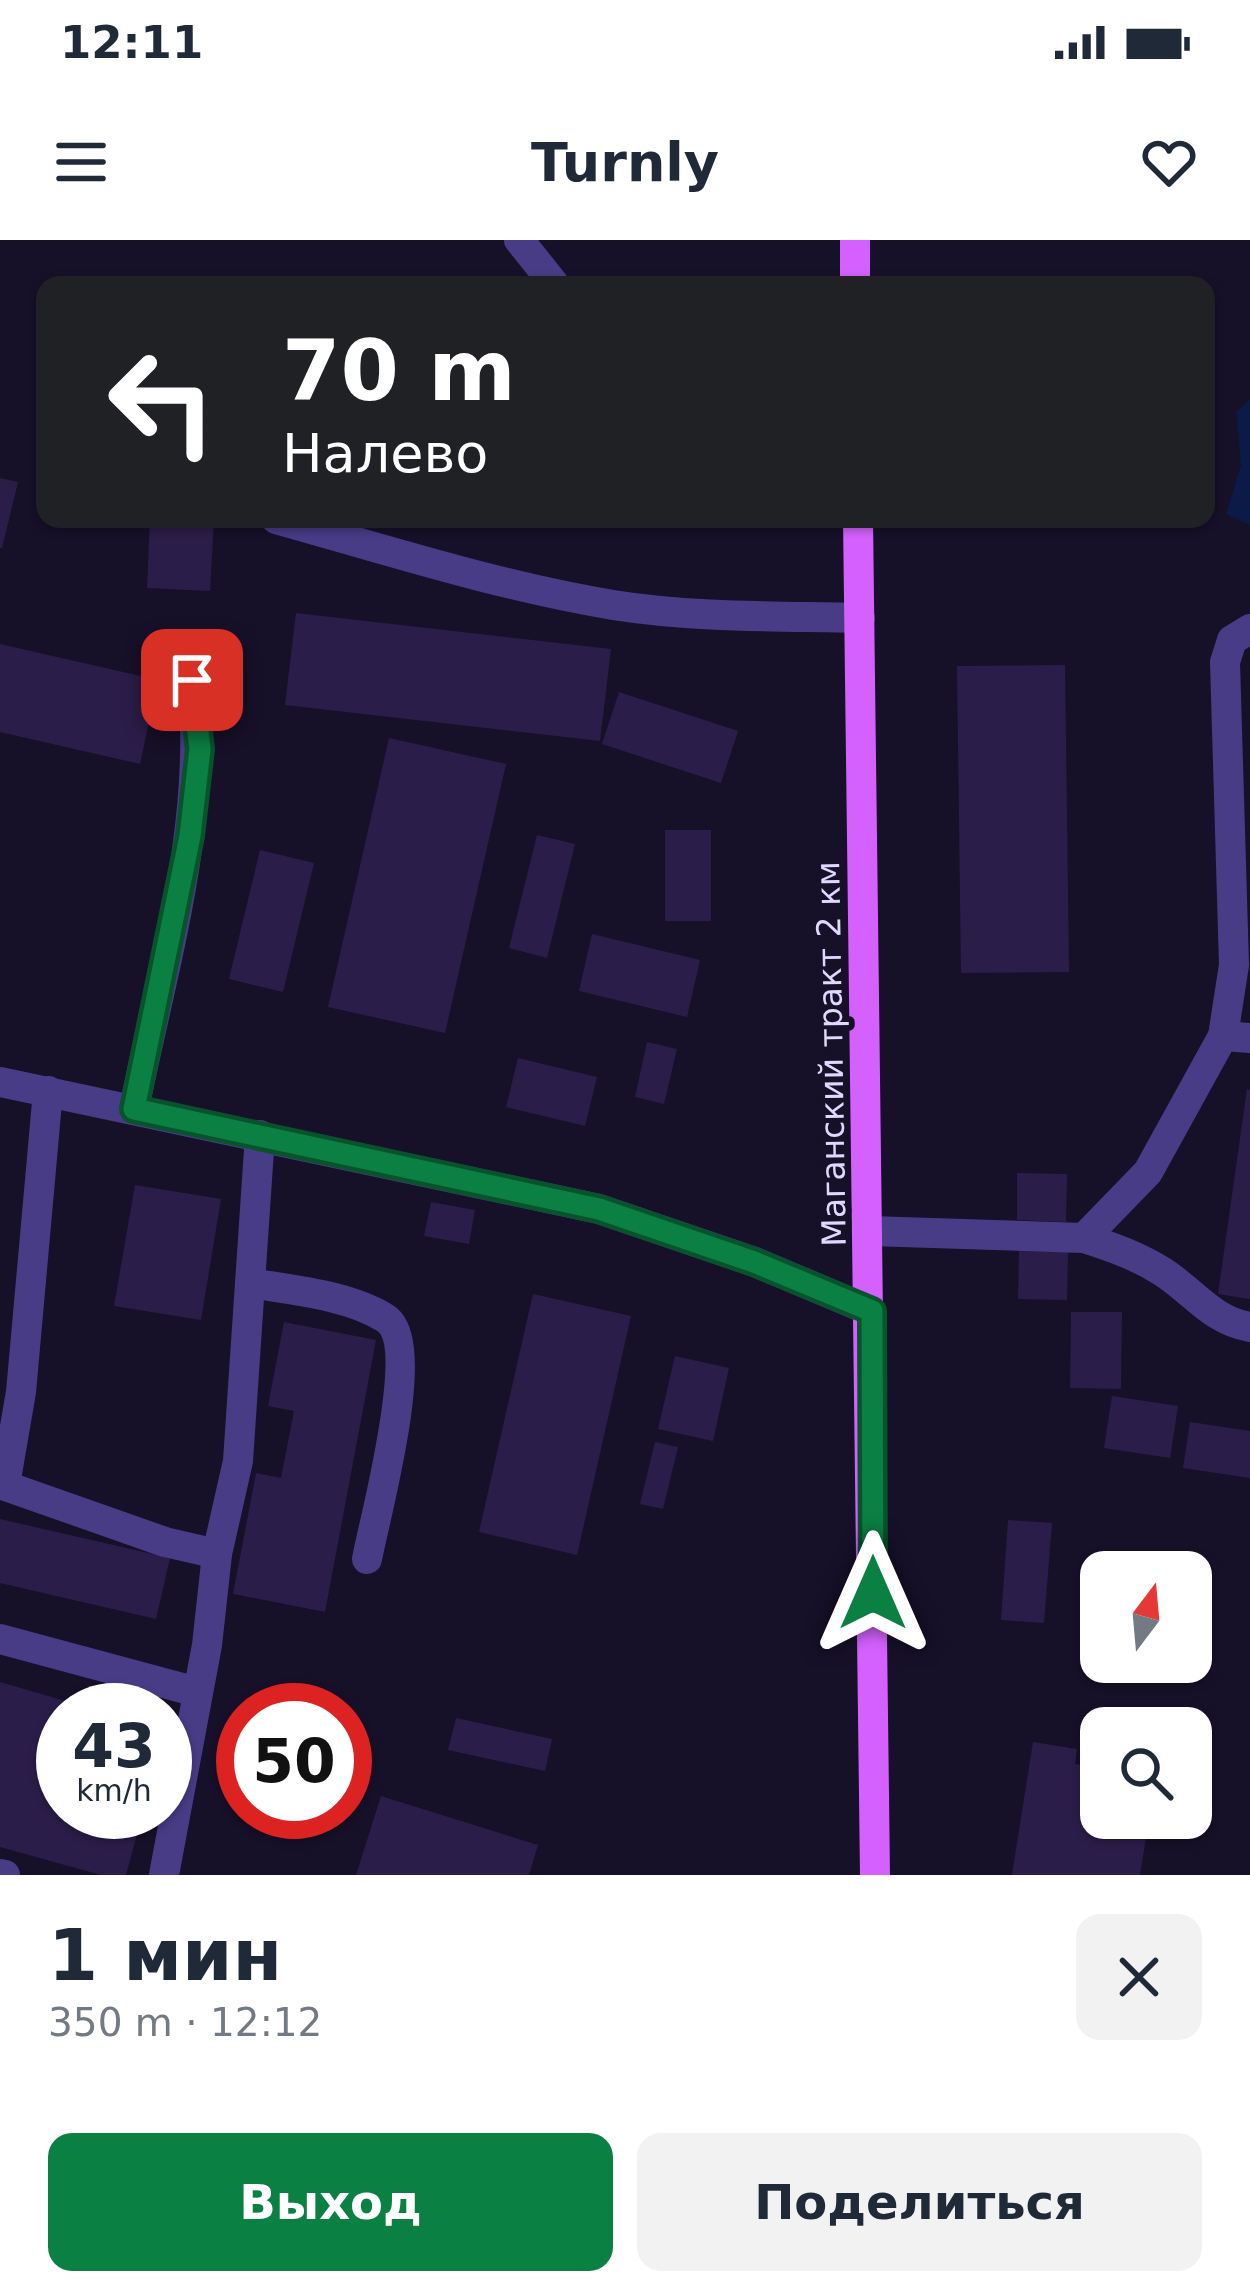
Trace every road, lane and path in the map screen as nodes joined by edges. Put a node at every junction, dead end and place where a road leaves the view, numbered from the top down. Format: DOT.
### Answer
graph roads {
  1 [pos="520,240"];
  2 [pos="855,240"];
  3 [pos="548,276"];
  4 [pos="855,276"];
  5 [pos="309,528"];
  6 [pos="858,528"];
  7 [pos="860,617"];
  8 [pos="1250,629"];
  9 [pos="192,680"];
  10 [pos="1242,965"];
  11 [pos="1237,1037"];
  12 [pos="0,1082"];
  13 [pos="48,1091"];
  14 [pos="134,1109"];
  15 [pos="260,1135"];
  16 [pos="870,1231"];
  17 [pos="1084,1238"];
  18 [pos="250,1283"];
  19 [pos="872,1311"];
  20 [pos="1250,1327"];
  21 [pos="3,1485"];
  22 [pos="217,1554"];
  23 [pos="367,1559"];
  24 [pos="0,1639"];
  25 [pos="197,1692"];
  26 [pos="164,1875"];
  27 [pos="875,1875"];
  1 -- 3 [label="lane"];
  2 -- 4 [label="main road"];
  5 -- 7 [label="lane"];
  6 -- 7 [label="main road, Маганский тракт 2 км"];
  7 -- 16 [label="main road, Маганский тракт 2 км"];
  8 -- 10 [label="lane"];
  9 -- 14 [label="lane"];
  10 -- 11 [label="lane"];
  11 -- 17 [label="lane"];
  12 -- 13 [label="lane"];
  13 -- 14 [label="lane"];
  13 -- 21 [label="lane"];
  14 -- 15 [label="lane"];
  15 -- 18 [label="lane"];
  15 -- 19 [label="lane"];
  16 -- 17 [label="lane"];
  16 -- 19 [label="main road, Маганский тракт 2 км"];
  17 -- 20 [label="lane"];
  18 -- 22 [label="lane"];
  18 -- 23 [label="lane"];
  19 -- 27 [label="main road, Маганский тракт 2 км"];
  21 -- 22 [label="lane"];
  22 -- 25 [label="lane"];
  24 -- 25 [label="lane"];
  25 -- 26 [label="lane"];
}
